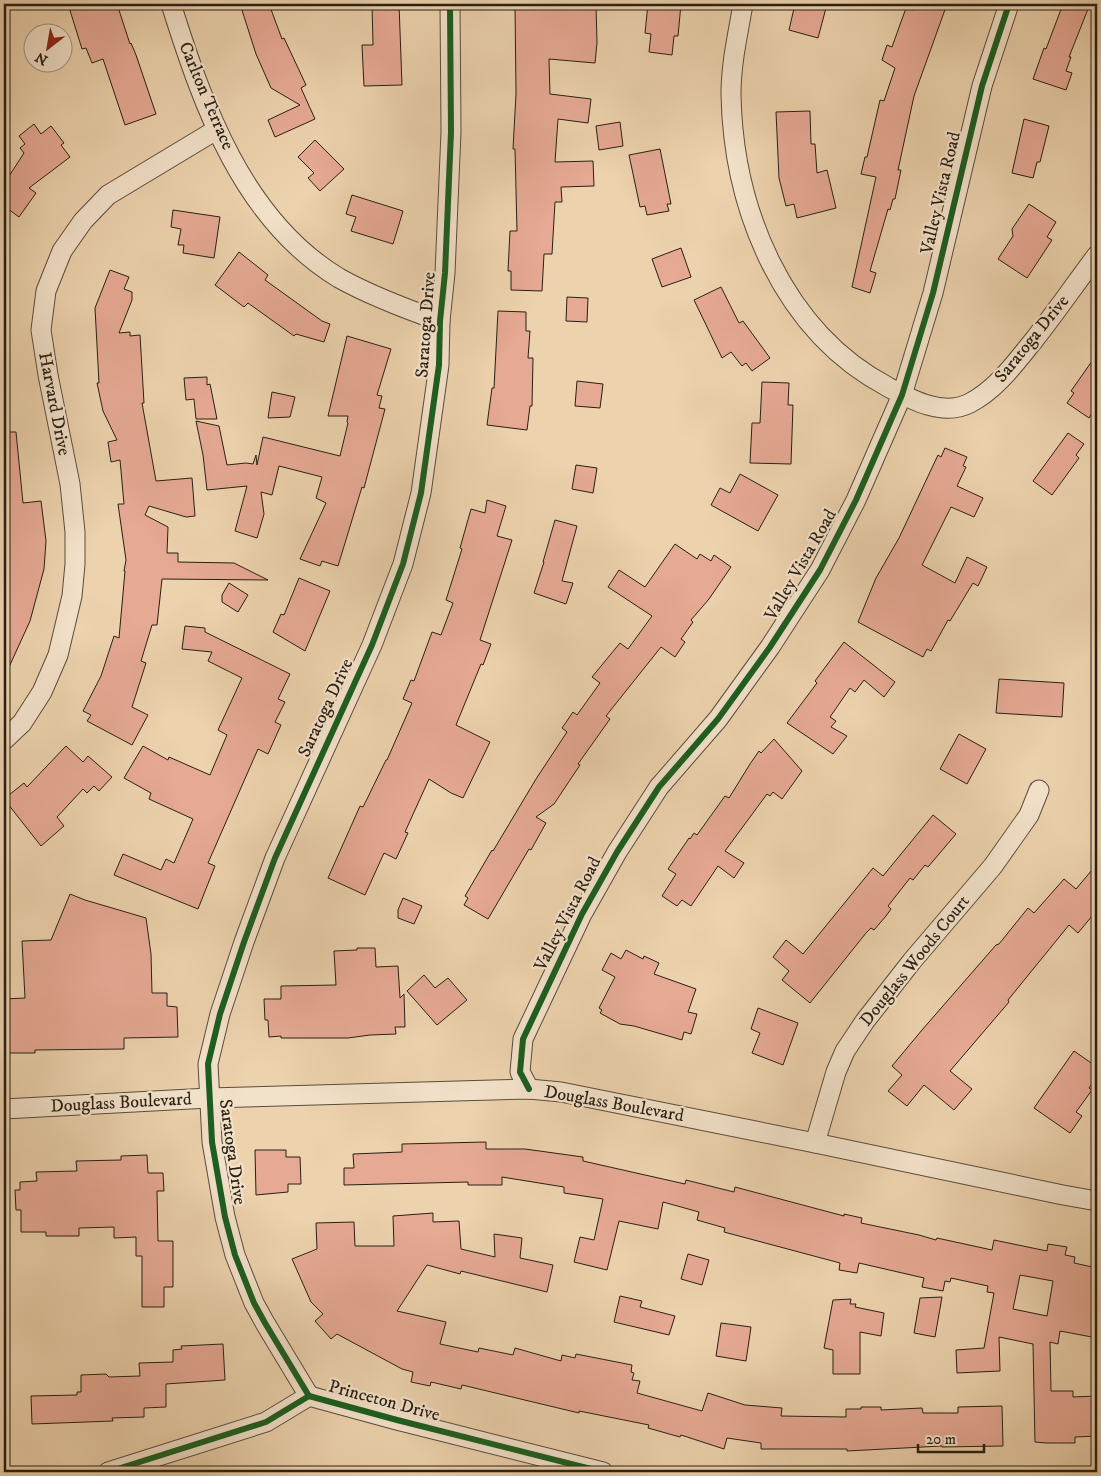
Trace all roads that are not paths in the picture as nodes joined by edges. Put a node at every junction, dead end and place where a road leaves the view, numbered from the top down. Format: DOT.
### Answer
graph roads {
  1 [pos="171,4"];
  2 [pos="450,4"];
  3 [pos="743,4"];
  4 [pos="1009,4"];
  5 [pos="216,130"];
  6 [pos="1097,255"];
  7 [pos="440,321"];
  8 [pos="902,395"];
  9 [pos="4,740"];
  10 [pos="1039,790"];
  11 [pos="529,1089"];
  12 [pos="209,1098"];
  13 [pos="4,1109"];
  14 [pos="815,1143"];
  15 [pos="1097,1201"];
  16 [pos="309,1396"];
  17 [pos="108,1472"];
  18 [pos="603,1472"];
  1 -- 5 [label="street, Carlton Terrace"];
  2 -- 7 [label="street, Saratoga Drive"];
  3 -- 8 [label="street, Saratoga Drive"];
  4 -- 8 [label="street, Valley Vista Road"];
  5 -- 7 [label="street, Carlton Terrace"];
  5 -- 9 [label="street, Harvard Drive"];
  6 -- 8 [label="street, Saratoga Drive"];
  7 -- 12 [label="street, Saratoga Drive"];
  8 -- 11 [label="street, Valley Vista Road"];
  10 -- 14 [label="street, Douglass Woods Court"];
  11 -- 12 [label="street, Douglass Boulevard"];
  11 -- 14 [label="street, Douglass Boulevard"];
  12 -- 13 [label="street, Douglass Boulevard"];
  12 -- 16 [label="street, Saratoga Drive"];
  14 -- 15 [label="street, Douglass Boulevard"];
  16 -- 17 [label="street, Princeton Drive"];
  16 -- 18 [label="street, Princeton Drive"];
}
